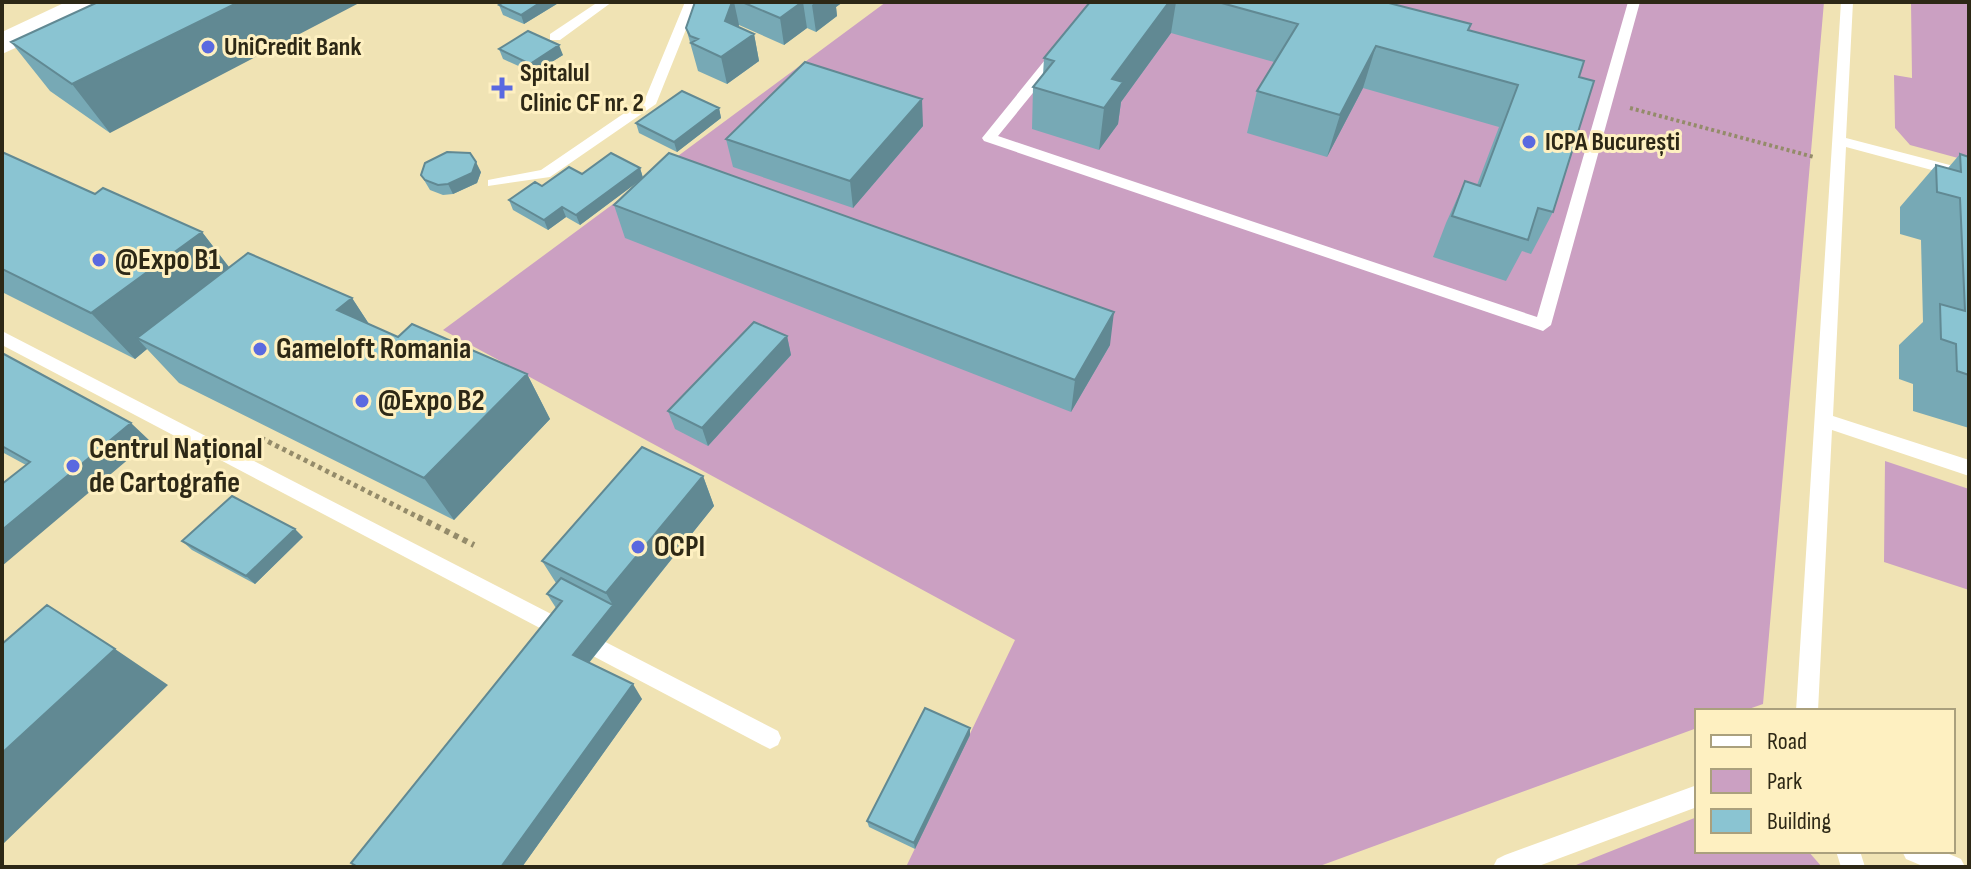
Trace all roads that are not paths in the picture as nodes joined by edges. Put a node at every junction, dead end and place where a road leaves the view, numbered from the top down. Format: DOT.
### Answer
graph roads {
  1 [pos="91,2"];
  2 [pos="606,2"];
  3 [pos="691,2"];
  4 [pos="1634,2"];
  5 [pos="1847,2"];
  6 [pos="555,37"];
  7 [pos="1069,39"];
  8 [pos="2,44"];
  9 [pos="1840,141"];
  10 [pos="1969,175"];
  11 [pos="493,183"];
  12 [pos="2,337"];
  13 [pos="1823,420"];
  14 [pos="1969,468"];
  15 [pos="1807,709"];
  16 [pos="770,738"];
  17 [pos="1695,797"];
  18 [pos="1919,853"];
  19 [pos="1505,867"];
  20 [pos="1953,867"];
  1 -- 8 [label="street"];
  2 -- 6 [label="lane"];
  3 -- 11 [label="lane"];
  4 -- 7 [label="lane"];
  5 -- 9 [label="lane"];
  9 -- 10 [label="lane"];
  9 -- 13 [label="lane"];
  12 -- 16 [label="lane"];
  13 -- 14 [label="lane"];
  13 -- 15 [label="lane"];
  17 -- 19 [label="lane"];
  18 -- 20 [label="lane"];
}
